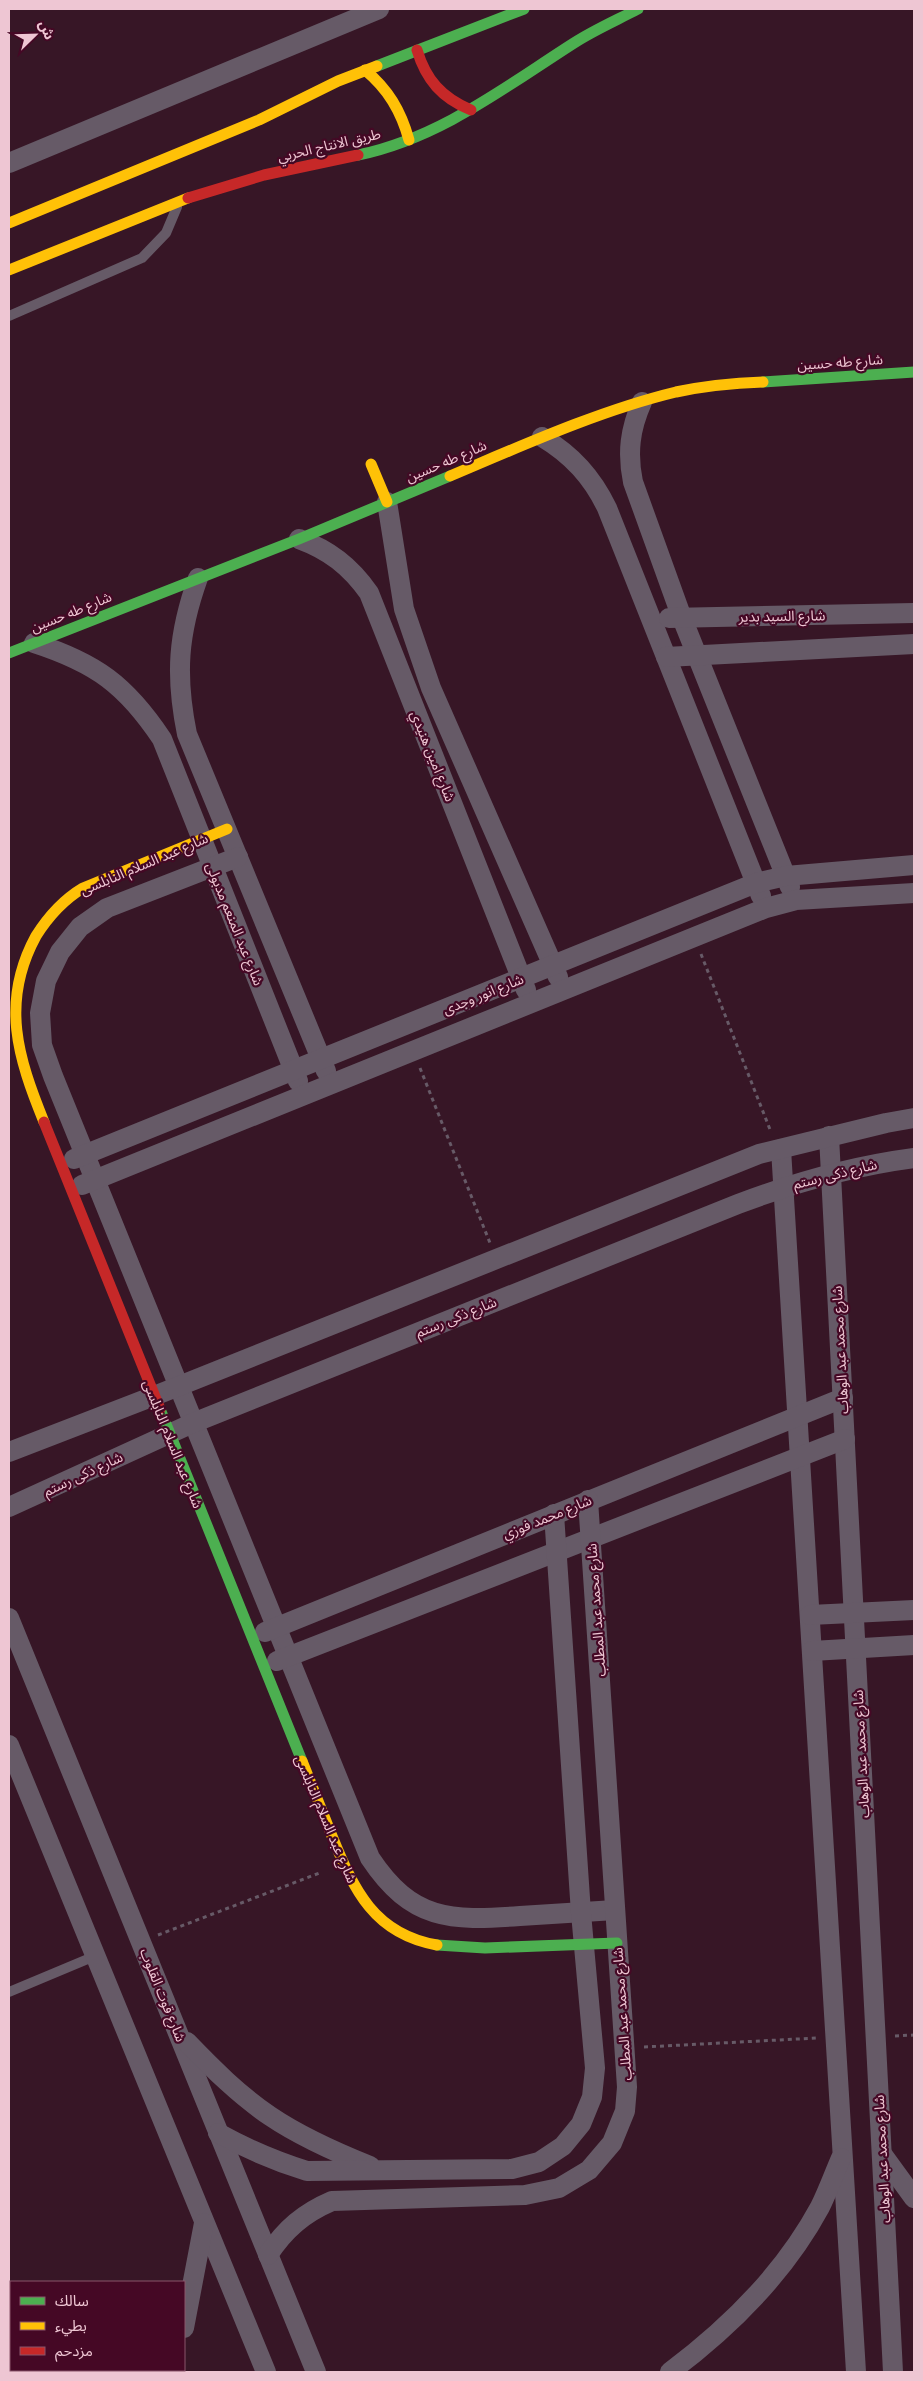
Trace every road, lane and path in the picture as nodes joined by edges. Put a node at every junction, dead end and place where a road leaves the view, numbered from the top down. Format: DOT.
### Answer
graph roads {
  1 [pos="378,9"];
  2 [pos="524,9"];
  3 [pos="638,9"];
  4 [pos="417,50"];
  5 [pos="365,70"];
  6 [pos="471,110"];
  7 [pos="409,140"];
  8 [pos="9,163"];
  9 [pos="179,201"];
  10 [pos="9,223"];
  11 [pos="9,270"];
  12 [pos="9,316"];
  13 [pos="914,372"];
  14 [pos="642,402"];
  15 [pos="542,437"];
  16 [pos="371,464"];
  17 [pos="387,502"];
  18 [pos="299,539"];
  19 [pos="198,578"];
  20 [pos="914,613"];
  21 [pos="650,617"];
  22 [pos="682,618"];
  23 [pos="34,642"];
  24 [pos="914,644"];
  25 [pos="9,653"];
  26 [pos="697,656"];
  27 [pos="666,657"];
  28 [pos="226,829"];
  29 [pos="202,840"];
  30 [pos="238,857"];
  31 [pos="914,865"];
  32 [pos="213,867"];
  33 [pos="786,876"];
  34 [pos="756,883"];
  35 [pos="914,894"];
  36 [pos="796,900"];
  37 [pos="766,908"];
  38 [pos="694,937"];
  39 [pos="554,965"];
  40 [pos="521,978"];
  41 [pos="564,990"];
  42 [pos="531,1003"];
  43 [pos="413,1051"];
  44 [pos="321,1059"];
  45 [pos="293,1070"];
  46 [pos="331,1084"];
  47 [pos="303,1095"];
  48 [pos="914,1118"];
  49 [pos="829,1136"];
  50 [pos="779,1149"];
  51 [pos="85,1154"];
  52 [pos="914,1158"];
  53 [pos="61,1164"];
  54 [pos="831,1172"];
  55 [pos="95,1180"];
  56 [pos="783,1186"];
  57 [pos="71,1189"];
  58 [pos="497,1259"];
  59 [pos="178,1386"];
  60 [pos="154,1396"];
  61 [pos="843,1398"];
  62 [pos="797,1415"];
  63 [pos="193,1423"];
  64 [pos="170,1434"];
  65 [pos="845,1439"];
  66 [pos="9,1452"];
  67 [pos="800,1455"];
  68 [pos="588,1500"];
  69 [pos="9,1507"];
  70 [pos="554,1514"];
  71 [pos="591,1538"];
  72 [pos="556,1551"];
  73 [pos="914,1610"];
  74 [pos="854,1613"];
  75 [pos="810,1615"];
  76 [pos="9,1618"];
  77 [pos="276,1627"];
  78 [pos="251,1637"];
  79 [pos="914,1646"];
  80 [pos="856,1649"];
  81 [pos="812,1651"];
  82 [pos="288,1657"];
  83 [pos="263,1666"];
  84 [pos="9,1745"];
  85 [pos="343,1864"];
  86 [pos="615,1910"];
  87 [pos="581,1912"];
  88 [pos="141,1942"];
  89 [pos="617,1943"];
  90 [pos="584,1944"];
  91 [pos="95,1956"];
  92 [pos="9,1992"];
  93 [pos="179,2034"];
  94 [pos="835,2037"];
  95 [pos="624,2048"];
  96 [pos="218,2132"];
  97 [pos="842,2154"];
  98 [pos="882,2154"];
  99 [pos="379,2169"];
  100 [pos="914,2198"];
  101 [pos="204,2223"];
  102 [pos="268,2255"];
  103 [pos="185,2323"];
  104 [pos="266,2372"];
  105 [pos="316,2372"];
  106 [pos="670,2372"];
  107 [pos="856,2372"];
  108 [pos="893,2372"];
  1 -- 8 [label="street"];
  2 -- 4 [label="street"];
  3 -- 6 [label="street, طريق الانتاج الحربي"];
  4 -- 5 [label="street"];
  4 -- 6 [label="street"];
  5 -- 7 [label="street"];
  5 -- 10 [label="street"];
  6 -- 7 [label="street, طريق الانتاج الحربي"];
  7 -- 9 [label="street, طريق الانتاج الحربي"];
  9 -- 11 [label="street, طريق الانتاج الحربي"];
  9 -- 12 [label="lane"];
  13 -- 14 [label="street, شارع طه حسين"];
  14 -- 15 [label="street, شارع طه حسين"];
  14 -- 22 [label="street"];
  15 -- 17 [label="street, شارع طه حسين"];
  15 -- 21 [label="street"];
  16 -- 17 [label="street"];
  17 -- 18 [label="street, شارع طه حسين"];
  17 -- 39 [label="street, شارع امين هنيدي"];
  18 -- 19 [label="street, شارع طه حسين"];
  18 -- 40 [label="street, شارع امين هنيدي"];
  19 -- 23 [label="street, شارع طه حسين"];
  19 -- 28 [label="street, شارع عبد المنعم مدبولى"];
  20 -- 22 [label="street, شارع السيد بدير"];
  21 -- 22 [label="street, شارع السيد بدير"];
  21 -- 27 [label="street"];
  22 -- 26 [label="street"];
  23 -- 25 [label="street, شارع طه حسين"];
  23 -- 29 [label="street, شارع عبد المنعم مدبولى"];
  24 -- 26 [label="street"];
  26 -- 27 [label="street"];
  26 -- 33 [label="street"];
  27 -- 34 [label="street"];
  28 -- 29 [label="street, شارع عبد السلام النابلسى"];
  28 -- 30 [label="street, شارع عبد المنعم مدبولى"];
  29 -- 32 [label="street, شارع عبد المنعم مدبولى"];
  29 -- 53 [label="street, شارع عبد السلام النابلسى"];
  30 -- 32 [label="street, شارع عبد السلام النابلسى"];
  30 -- 44 [label="street, شارع عبد المنعم مدبولى"];
  31 -- 33 [label="street, شارع انور وجدى"];
  32 -- 45 [label="street, شارع عبد المنعم مدبولى"];
  32 -- 51 [label="street, شارع عبد السلام النابلسى"];
  33 -- 34 [label="street, شارع انور وجدى"];
  33 -- 36 [label="street"];
  34 -- 37 [label="street"];
  34 -- 39 [label="street, شارع انور وجدى"];
  35 -- 36 [label="street, شارع انور وجدى"];
  36 -- 37 [label="street, شارع انور وجدى"];
  37 -- 38 [label="street, شارع انور وجدى"];
  38 -- 41 [label="street, شارع انور وجدى"];
  38 -- 50 [label="path"];
  39 -- 40 [label="street, شارع انور وجدى"];
  39 -- 41 [label="street, شارع امين هنيدي"];
  40 -- 42 [label="street, شارع امين هنيدي"];
  40 -- 44 [label="street, شارع انور وجدى"];
  41 -- 42 [label="street, شارع انور وجدى"];
  42 -- 43 [label="street, شارع انور وجدى"];
  43 -- 46 [label="street, شارع انور وجدى"];
  43 -- 58 [label="path"];
  44 -- 45 [label="street, شارع انور وجدى"];
  44 -- 46 [label="street, شارع عبد المنعم مدبولى"];
  45 -- 47 [label="street, شارع عبد المنعم مدبولى"];
  45 -- 51 [label="street, شارع انور وجدى"];
  46 -- 47 [label="street, شارع انور وجدى"];
  47 -- 55 [label="street, شارع انور وجدى"];
  48 -- 49 [label="street"];
  49 -- 50 [label="street"];
  49 -- 54 [label="street, شارع محمد عبد الوهاب"];
  50 -- 56 [label="street"];
  50 -- 58 [label="street"];
  51 -- 53 [label="street, شارع انور وجدى"];
  51 -- 55 [label="street, شارع عبد السلام النابلسى"];
  52 -- 54 [label="street, شارع ذكى رستم"];
  53 -- 57 [label="street, شارع عبد السلام النابلسى"];
  54 -- 56 [label="street, شارع ذكى رستم"];
  54 -- 61 [label="street, شارع محمد عبد الوهاب"];
  55 -- 57 [label="street, شارع انور وجدى"];
  55 -- 59 [label="street, شارع عبد السلام النابلسى"];
  56 -- 62 [label="street"];
  56 -- 63 [label="street, شارع ذكى رستم"];
  57 -- 60 [label="street, شارع عبد السلام النابلسى"];
  58 -- 59 [label="street"];
  59 -- 60 [label="street"];
  59 -- 63 [label="street, شارع عبد السلام النابلسى"];
  60 -- 64 [label="street, شارع عبد السلام النابلسى"];
  60 -- 66 [label="street"];
  61 -- 62 [label="street, شارع محمد فوزي"];
  61 -- 65 [label="street, شارع محمد عبد الوهاب"];
  62 -- 67 [label="street"];
  62 -- 68 [label="street, شارع محمد فوزي"];
  63 -- 64 [label="street, شارع ذكى رستم"];
  63 -- 77 [label="street, شارع عبد السلام النابلسى"];
  64 -- 69 [label="street, شارع ذكى رستم"];
  64 -- 78 [label="street, شارع عبد السلام النابلسى"];
  65 -- 67 [label="street"];
  65 -- 74 [label="street, شارع محمد عبد الوهاب"];
  67 -- 71 [label="street"];
  67 -- 75 [label="street"];
  68 -- 70 [label="street, شارع محمد فوزي"];
  68 -- 71 [label="street, شارع محمد عبد المطلب"];
  70 -- 72 [label="street"];
  70 -- 77 [label="street, شارع محمد فوزي"];
  71 -- 72 [label="street"];
  71 -- 86 [label="street, شارع محمد عبد المطلب"];
  72 -- 82 [label="street"];
  72 -- 87 [label="street"];
  73 -- 74 [label="street"];
  74 -- 75 [label="street"];
  74 -- 80 [label="street, شارع محمد عبد الوهاب"];
  75 -- 81 [label="street"];
  76 -- 88 [label="street, شارع قوت القلوب"];
  77 -- 78 [label="street, شارع محمد فوزي"];
  77 -- 82 [label="street, شارع عبد السلام النابلسى"];
  78 -- 83 [label="street, شارع عبد السلام النابلسى"];
  79 -- 80 [label="street"];
  80 -- 81 [label="street"];
  80 -- 98 [label="street, شارع محمد عبد الوهاب"];
  81 -- 94 [label="street"];
  82 -- 83 [label="street"];
  82 -- 87 [label="street, شارع عبد السلام النابلسى"];
  83 -- 85 [label="street, شارع عبد السلام النابلسى"];
  84 -- 91 [label="street"];
  85 -- 88 [label="path"];
  85 -- 90 [label="street, شارع عبد السلام النابلسى"];
  86 -- 87 [label="street, شارع عبد السلام النابلسى"];
  86 -- 89 [label="street, شارع محمد عبد المطلب"];
  87 -- 90 [label="street"];
  88 -- 93 [label="street, شارع قوت القلوب"];
  89 -- 90 [label="street, شارع عبد السلام النابلسى"];
  89 -- 95 [label="street, شارع محمد عبد المطلب"];
  90 -- 99 [label="street"];
  91 -- 92 [label="lane"];
  91 -- 101 [label="street"];
  93 -- 96 [label="street, شارع قوت القلوب"];
  93 -- 99 [label="street"];
  94 -- 95 [label="path"];
  94 -- 97 [label="street"];
  95 -- 102 [label="street, شارع محمد عبد المطلب"];
  96 -- 99 [label="street"];
  96 -- 102 [label="street, شارع قوت القلوب"];
  97 -- 106 [label="street"];
  97 -- 107 [label="street"];
  98 -- 100 [label="street"];
  98 -- 108 [label="street, شارع محمد عبد الوهاب"];
  101 -- 103 [label="street"];
  101 -- 104 [label="street"];
  102 -- 105 [label="street, شارع قوت القلوب"];
}
